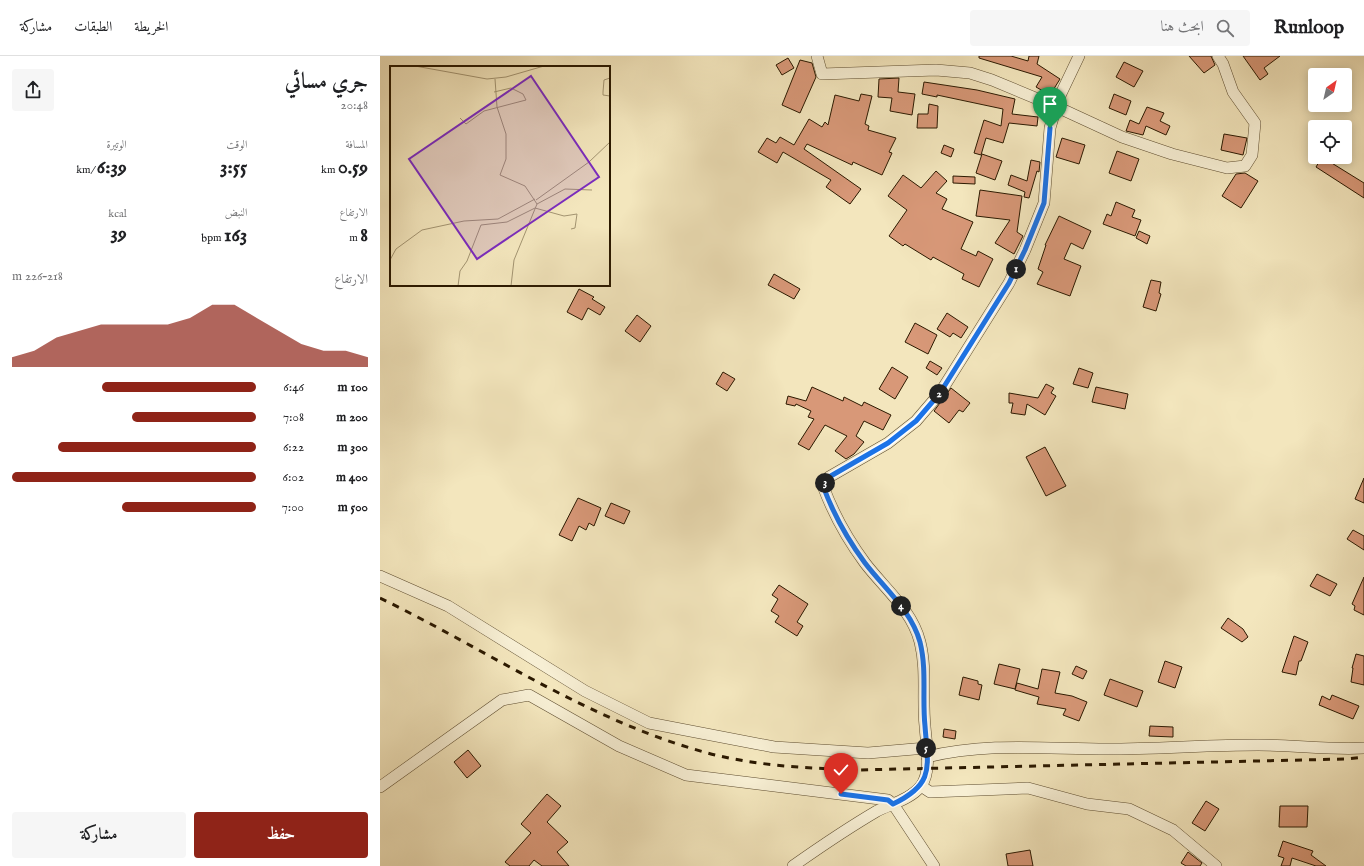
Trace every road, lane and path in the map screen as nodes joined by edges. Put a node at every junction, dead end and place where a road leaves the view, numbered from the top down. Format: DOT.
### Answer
graph roads {
  1 [pos="817,56"];
  2 [pos="1079,56"];
  3 [pos="1218,56"];
  4 [pos="1056,107"];
  5 [pos="380,576"];
  6 [pos="1364,748"];
  7 [pos="927,753"];
  8 [pos="921,786"];
  9 [pos="380,787"];
  10 [pos="893,804"];
  11 [pos="793,866"];
  12 [pos="934,866"];
  13 [pos="1216,866"];
  1 -- 4 [label="street"];
  2 -- 4 [label="street"];
  3 -- 4 [label="street"];
  4 -- 7 [label="street"];
  5 -- 7 [label="street"];
  6 -- 7 [label="street"];
  7 -- 8 [label="street"];
  8 -- 10 [label="street"];
  8 -- 13 [label="street"];
  9 -- 10 [label="street"];
  10 -- 11 [label="street"];
  10 -- 12 [label="street"];
}
